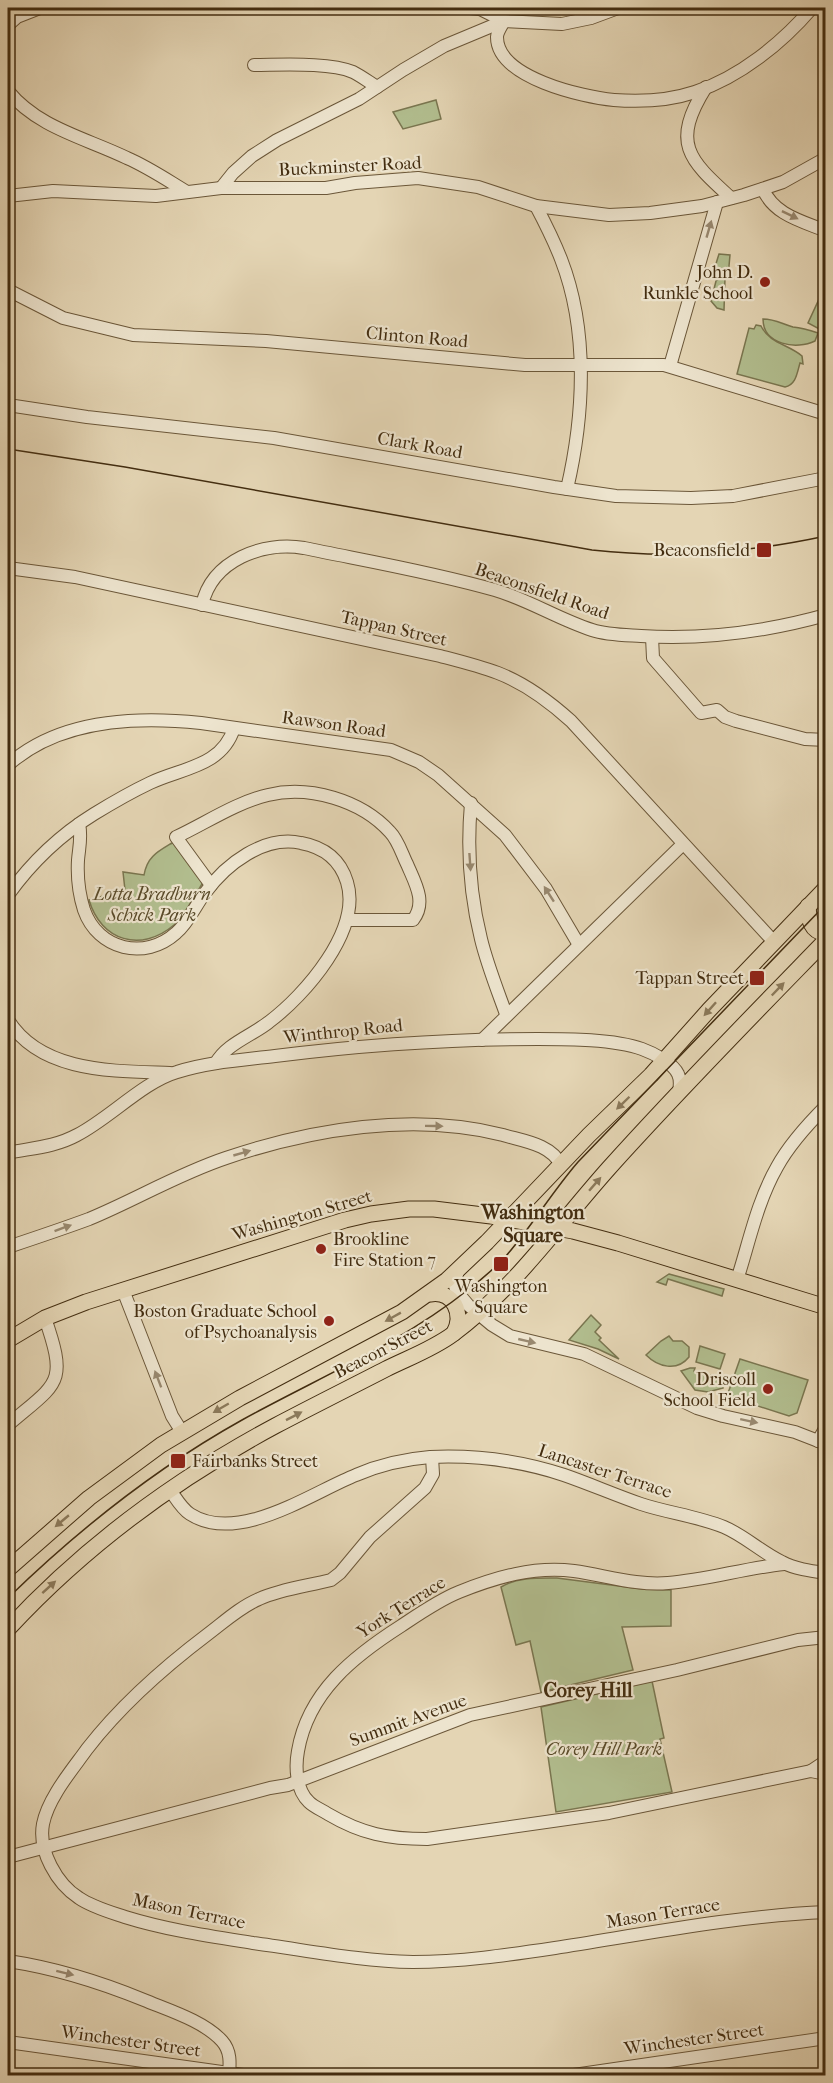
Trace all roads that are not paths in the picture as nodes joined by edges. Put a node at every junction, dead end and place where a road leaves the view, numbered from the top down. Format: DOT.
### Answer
graph roads {
  1 [pos="40,8"];
  2 [pos="470,8"];
  3 [pos="618,8"];
  4 [pos="813,8"];
  5 [pos="504,21"];
  6 [pos="8,26"];
  7 [pos="254,65"];
  8 [pos="377,87"];
  9 [pos="706,87"];
  10 [pos="8,91"];
  11 [pos="825,158"];
  12 [pos="221,188"];
  13 [pos="763,189"];
  14 [pos="187,192"];
  15 [pos="8,196"];
  16 [pos="731,198"];
  17 [pos="717,202"];
  18 [pos="536,206"];
  19 [pos="825,231"];
  20 [pos="8,290"];
  21 [pos="580,366"];
  22 [pos="670,366"];
  23 [pos="8,405"];
  24 [pos="825,414"];
  25 [pos="825,478"];
  26 [pos="567,489"];
  27 [pos="8,568"];
  28 [pos="202,605"];
  29 [pos="825,615"];
  30 [pos="652,637"];
  31 [pos="234,728"];
  32 [pos="825,740"];
  33 [pos="8,765"];
  34 [pos="471,803"];
  35 [pos="79,824"];
  36 [pos="683,844"];
  37 [pos="211,885"];
  38 [pos="825,888"];
  39 [pos="8,895"];
  40 [pos="808,906"];
  41 [pos="347,920"];
  42 [pos="825,934"];
  43 [pos="774,942"];
  44 [pos="579,945"];
  45 [pos="822,949"];
  46 [pos="506,1014"];
  47 [pos="8,1020"];
  48 [pos="482,1040"];
  49 [pos="664,1061"];
  50 [pos="216,1063"];
  51 [pos="172,1073"];
  52 [pos="680,1092"];
  53 [pos="825,1106"];
  54 [pos="8,1152"];
  55 [pos="561,1165"];
  56 [pos="509,1220"];
  57 [pos="557,1229"];
  58 [pos="8,1247"];
  59 [pos="458,1271"];
  60 [pos="737,1280"];
  61 [pos="123,1290"];
  62 [pos="430,1294"];
  63 [pos="825,1307"];
  64 [pos="477,1313"];
  65 [pos="45,1318"];
  66 [pos="454,1333"];
  67 [pos="8,1340"];
  68 [pos="8,1425"];
  69 [pos="825,1427"];
  70 [pos="182,1432"];
  71 [pos="821,1442"];
  72 [pos="432,1457"];
  73 [pos="170,1490"];
  74 [pos="784,1564"];
  75 [pos="8,1569"];
  76 [pos="825,1574"];
  77 [pos="8,1629"];
  78 [pos="825,1637"];
  79 [pos="825,1761"];
  80 [pos="811,1771"];
  81 [pos="825,1774"];
  82 [pos="299,1781"];
  83 [pos="44,1848"];
  84 [pos="8,1857"];
  85 [pos="825,1912"];
  86 [pos="8,1961"];
  87 [pos="825,2038"];
  88 [pos="8,2043"];
  89 [pos="229,2074"];
  90 [pos="250,2076"];
  91 [pos="567,2076"];
  1 -- 6 [label="street"];
  2 -- 5 [label="street"];
  3 -- 5 [label="street"];
  4 -- 9 [label="street"];
  5 -- 8 [label="street"];
  5 -- 9 [label="street"];
  7 -- 8 [label="street"];
  8 -- 12 [label="street"];
  9 -- 16 [label="street"];
  10 -- 14 [label="street"];
  11 -- 13 [label="street, Buckminster Road"];
  12 -- 14 [label="street, Buckminster Road"];
  12 -- 18 [label="street, Buckminster Road"];
  13 -- 16 [label="street, Buckminster Road"];
  13 -- 19 [label="street, one-way"];
  14 -- 15 [label="street, Buckminster Road"];
  16 -- 17 [label="street, Buckminster Road"];
  17 -- 18 [label="street, Buckminster Road"];
  22 -- 17 [label="street, one-way"];
  18 -- 21 [label="street"];
  20 -- 21 [label="street, Clinton Road"];
  21 -- 22 [label="street, Clinton Road"];
  21 -- 26 [label="street"];
  22 -- 24 [label="street, Clinton Road"];
  23 -- 26 [label="street, Clark Road"];
  25 -- 26 [label="street, Clark Road"];
  27 -- 28 [label="street, Tappan Street"];
  28 -- 30 [label="street, Beaconsfield Road"];
  28 -- 36 [label="street, Tappan Street"];
  29 -- 30 [label="street, Beaconsfield Road"];
  30 -- 32 [label="street"];
  31 -- 33 [label="street, Rawson Road"];
  31 -- 34 [label="street, Rawson Road"];
  31 -- 35 [label="street"];
  44 -- 34 [label="street, Rawson Road, one-way"];
  34 -- 46 [label="street, one-way"];
  35 -- 37 [label="street"];
  35 -- 39 [label="street"];
  36 -- 43 [label="street, Tappan Street"];
  36 -- 44 [label="street"];
  37 -- 41 [label="street"];
  37 -- 41 [label="street"];
  38 -- 40 [label="main road, Beacon Street"];
  40 -- 42 [label="main road"];
  40 -- 43 [label="main road, Beacon Street"];
  41 -- 50 [label="street"];
  43 -- 49 [label="main road, Beacon Street, one-way"];
  44 -- 46 [label="street"];
  52 -- 45 [label="main road, Beacon Street, one-way"];
  46 -- 48 [label="street"];
  47 -- 51 [label="street"];
  48 -- 49 [label="street, Winthrop Road"];
  48 -- 50 [label="street, Winthrop Road"];
  49 -- 52 [label="street"];
  49 -- 55 [label="main road, Beacon Street, one-way"];
  50 -- 51 [label="street, Winthrop Road"];
  51 -- 54 [label="street, Winthrop Road"];
  57 -- 52 [label="main road, Beacon Street, one-way"];
  53 -- 60 [label="street"];
  55 -- 56 [label="main road, Beacon Street"];
  58 -- 55 [label="street, one-way"];
  56 -- 57 [label="main road, Washington Street"];
  56 -- 59 [label="main road, Beacon Street"];
  56 -- 61 [label="main road, Washington Street"];
  57 -- 60 [label="main road, Washington Street"];
  57 -- 64 [label="main road, Beacon Street"];
  59 -- 62 [label="main road, Beacon Street"];
  59 -- 64 [label="street"];
  60 -- 63 [label="main road, Washington Street"];
  61 -- 65 [label="main road, Washington Street"];
  70 -- 61 [label="street, one-way"];
  62 -- 66 [label="main road"];
  62 -- 70 [label="main road, Beacon Street, one-way"];
  64 -- 66 [label="main road, Beacon Street"];
  64 -- 71 [label="street, one-way"];
  65 -- 67 [label="main road, Washington Street"];
  65 -- 68 [label="street"];
  73 -- 66 [label="main road, Beacon Street, one-way"];
  69 -- 71 [label="street"];
  70 -- 75 [label="main road, Beacon Street, one-way"];
  72 -- 73 [label="street, Lancaster Terrace"];
  72 -- 74 [label="street, Lancaster Terrace"];
  72 -- 83 [label="street, Mason Terrace"];
  77 -- 73 [label="main road, Beacon Street, one-way"];
  74 -- 76 [label="street, Lancaster Terrace"];
  74 -- 82 [label="street, York Terrace"];
  78 -- 82 [label="street, Summit Avenue"];
  79 -- 80 [label="street"];
  80 -- 81 [label="street"];
  80 -- 82 [label="street"];
  82 -- 83 [label="street, Summit Avenue"];
  83 -- 84 [label="street, Summit Avenue"];
  83 -- 85 [label="street, Mason Terrace"];
  86 -- 89 [label="street, one-way"];
  87 -- 91 [label="street, Winchester Street"];
  88 -- 89 [label="street, Winchester Street"];
  89 -- 90 [label="street, Winchester Street"];
}
